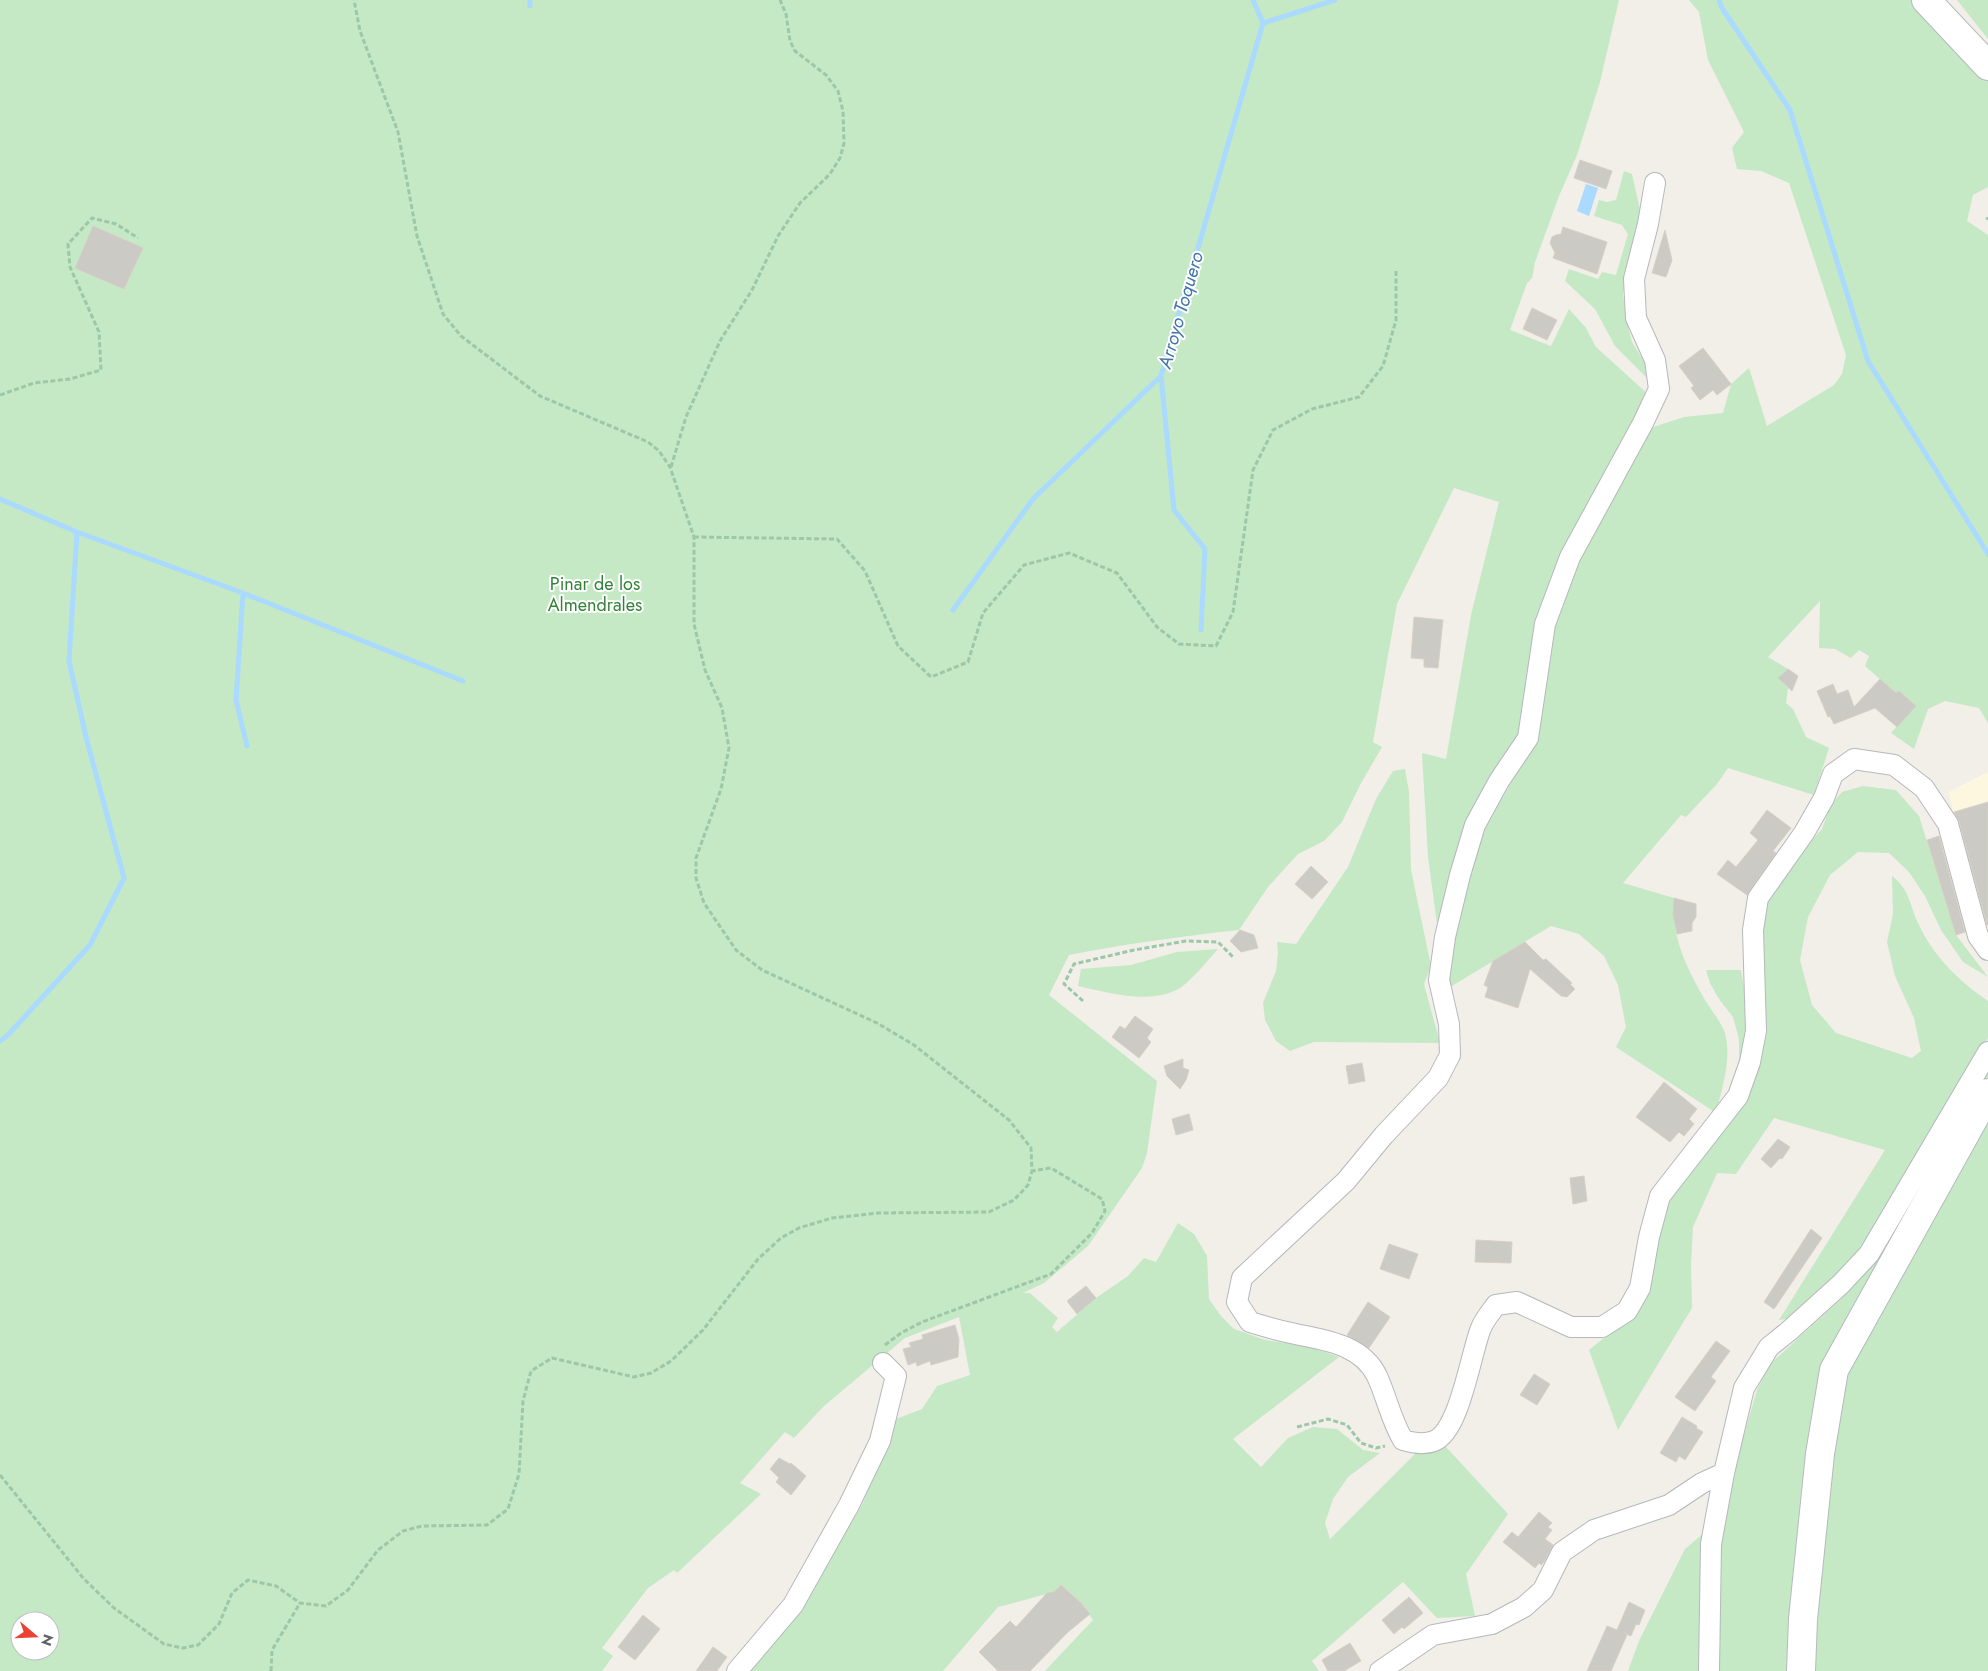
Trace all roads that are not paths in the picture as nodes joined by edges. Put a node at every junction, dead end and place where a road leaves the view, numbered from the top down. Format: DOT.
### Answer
graph roads {
  1 [pos="1926,0"];
  2 [pos="1988,66"];
  3 [pos="1655,183"];
  4 [pos="1988,950"];
  5 [pos="1988,1052"];
  6 [pos="1988,1093"];
  7 [pos="882,1355"];
  8 [pos="1724,1472"];
  9 [pos="737,1671"];
  10 [pos="1380,1671"];
  11 [pos="1709,1671"];
  12 [pos="1801,1671"];
  1 -- 2 [label="main road"];
  3 -- 4 [label="street"];
  5 -- 8 [label="street"];
  6 -- 12 [label="main road"];
  7 -- 9 [label="street"];
  8 -- 10 [label="street"];
  8 -- 11 [label="street"];
}
